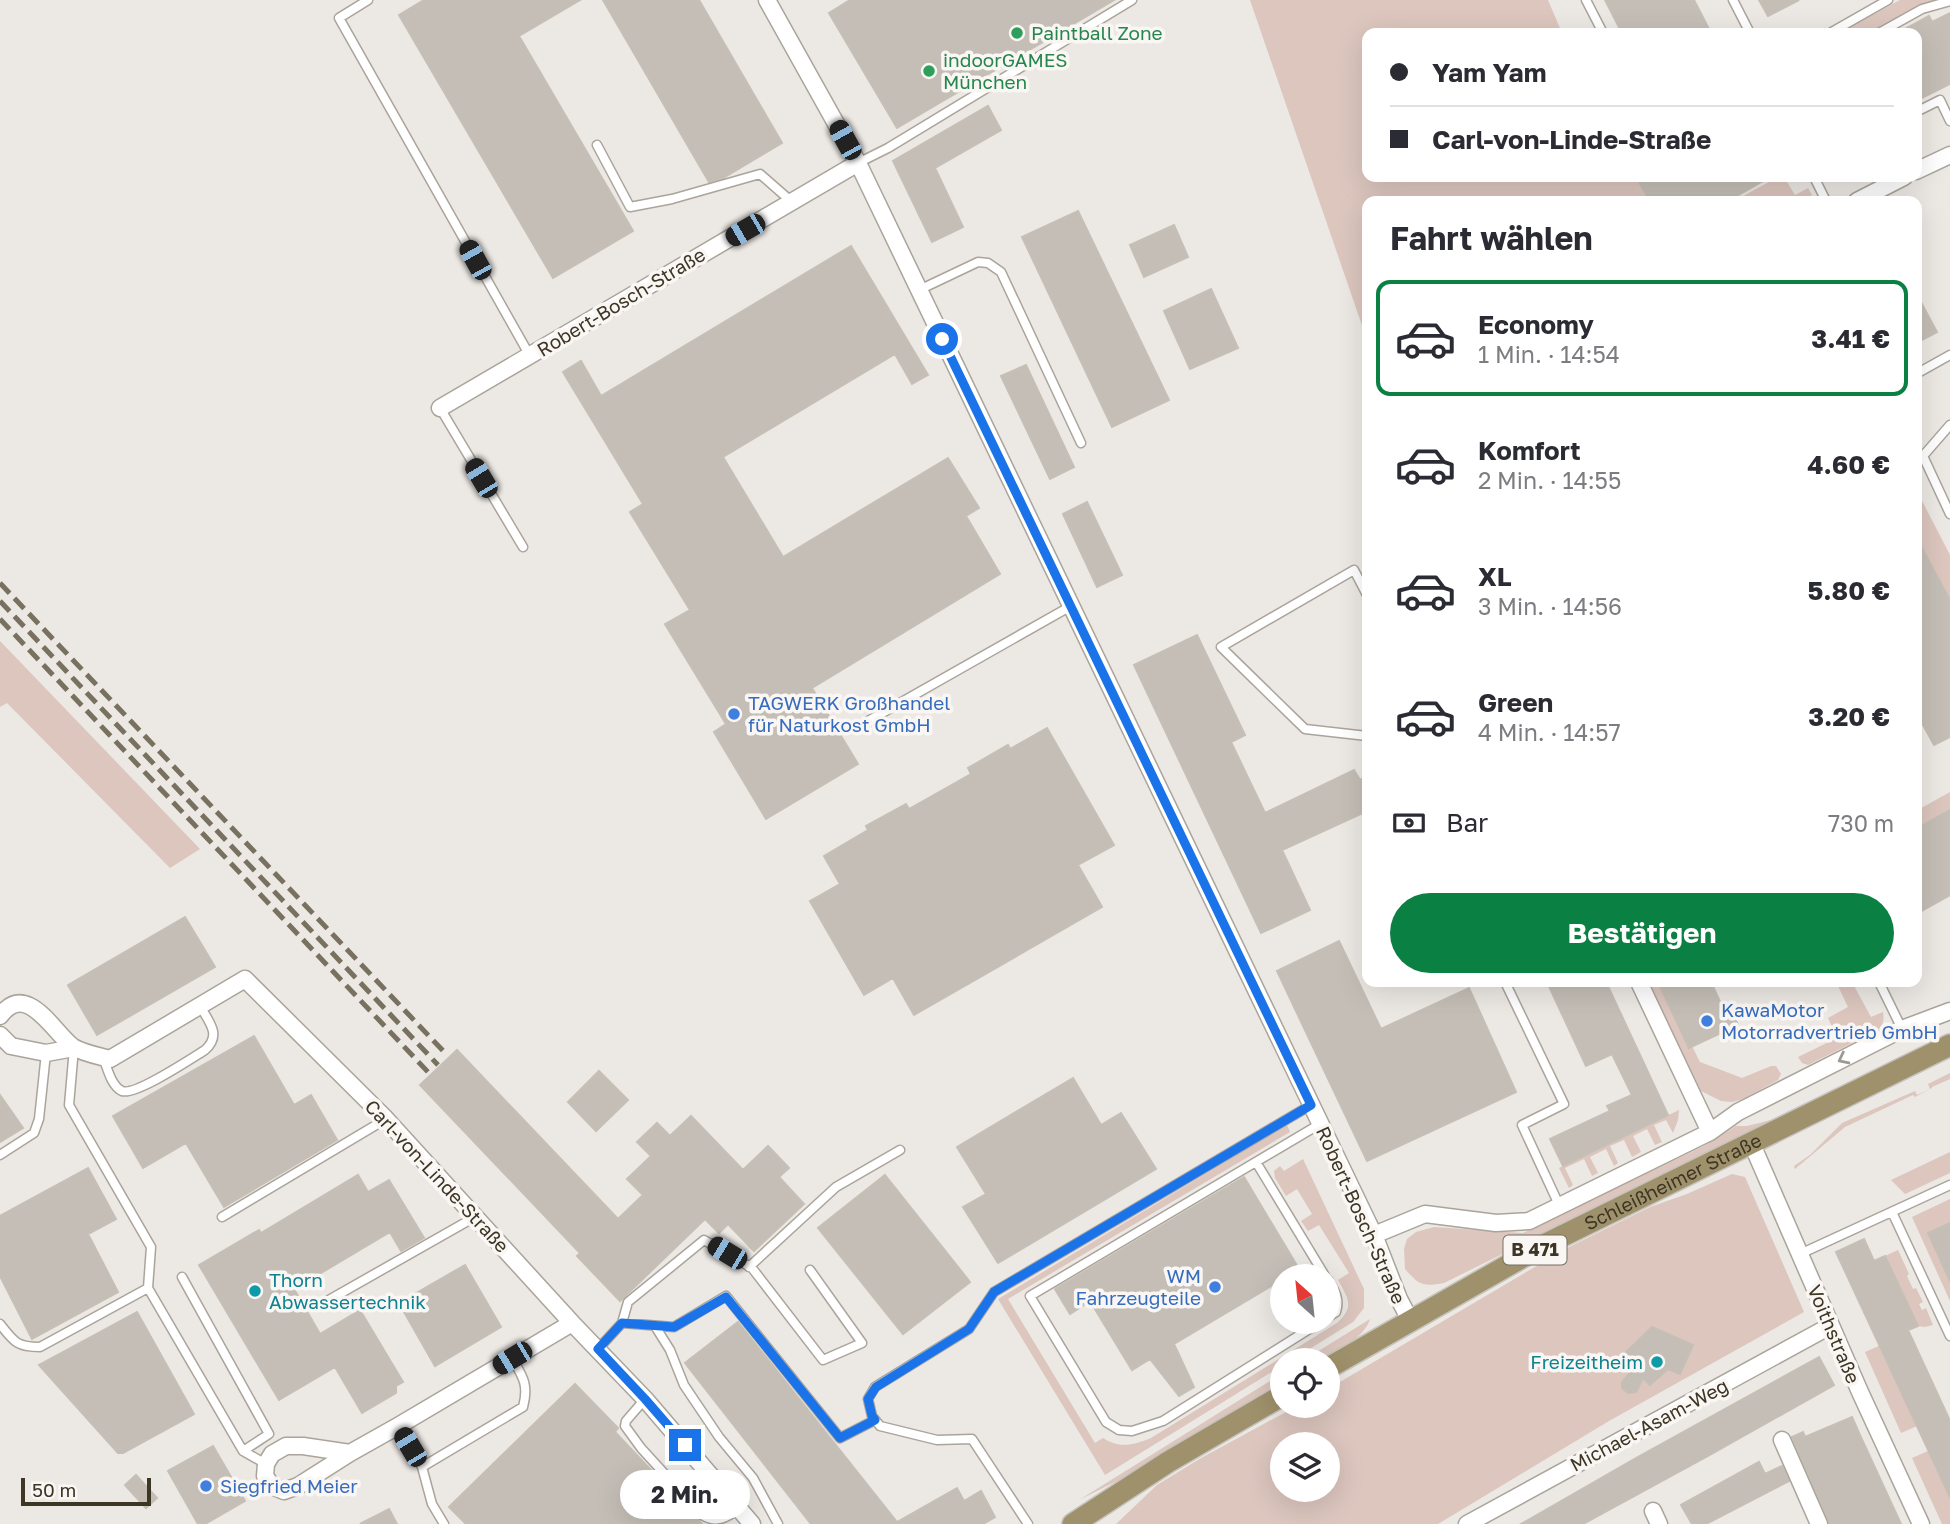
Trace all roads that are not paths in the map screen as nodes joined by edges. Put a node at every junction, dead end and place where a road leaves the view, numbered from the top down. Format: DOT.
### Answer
graph roads {
  1 [pos="368,0"];
  2 [pos="767,0"];
  3 [pos="1132,0"];
  4 [pos="1586,0"];
  5 [pos="1733,0"];
  6 [pos="1888,0"];
  7 [pos="1950,1"];
  8 [pos="1600,28"];
  9 [pos="1747,28"];
  10 [pos="1839,28"];
  11 [pos="1888,28"];
  12 [pos="1922,109"];
  13 [pos="1950,121"];
  14 [pos="597,145"];
  15 [pos="1950,155"];
  16 [pos="858,163"];
  17 [pos="1922,168"];
  18 [pos="1894,182"];
  19 [pos="1867,196"];
  20 [pos="792,201"];
  21 [pos="919,290"];
  22 [pos="1950,355"];
  23 [pos="530,356"];
  24 [pos="1922,371"];
  25 [pos="440,408"];
  26 [pos="1950,425"];
  27 [pos="1081,443"];
  28 [pos="1950,514"];
  29 [pos="523,547"];
  30 [pos="1362,585"];
  31 [pos="1071,606"];
  32 [pos="854,729"];
  33 [pos="1362,735"];
  34 [pos="1507,987"];
  35 [pos="1641,987"];
  36 [pos="1881,987"];
  37 [pos="200,1006"];
  38 [pos="1950,1012"];
  39 [pos="0,1016"];
  40 [pos="1902,1029"];
  41 [pos="0,1035"];
  42 [pos="1950,1045"];
  43 [pos="74,1048"];
  44 [pos="46,1053"];
  45 [pos="103,1057"];
  46 [pos="1311,1105"];
  47 [pos="386,1119"];
  48 [pos="1320,1124"];
  49 [pos="1710,1132"];
  50 [pos="1751,1142"];
  51 [pos="900,1150"];
  52 [pos="0,1155"];
  53 [pos="1256,1162"];
  54 [pos="1950,1185"];
  55 [pos="1560,1207"];
  56 [pos="1892,1212"];
  57 [pos="222,1217"];
  58 [pos="475,1217"];
  59 [pos="1374,1235"];
  60 [pos="1800,1254"];
  61 [pos="1318,1264"];
  62 [pos="749,1266"];
  63 [pos="810,1270"];
  64 [pos="181,1277"];
  65 [pos="148,1288"];
  66 [pos="327,1301"];
  67 [pos="1410,1320"];
  68 [pos="572,1323"];
  69 [pos="622,1323"];
  70 [pos="0,1324"];
  71 [pos="656,1326"];
  72 [pos="1830,1326"];
  73 [pos="1301,1334"];
  74 [pos="1950,1336"];
  75 [pos="598,1349"];
  76 [pos="512,1358"];
  77 [pos="1340,1361"];
  78 [pos="645,1399"];
  79 [pos="1270,1403"];
  80 [pos="875,1420"];
  81 [pos="398,1426"];
  82 [pos="1782,1440"];
  83 [pos="243,1451"];
  84 [pos="349,1453"];
  85 [pos="266,1464"];
  86 [pos="422,1467"];
  87 [pos="739,1509"];
  88 [pos="444,1524"];
  89 [pos="752,1524"];
  90 [pos="778,1524"];
  91 [pos="1028,1524"];
  92 [pos="1073,1524"];
  93 [pos="1467,1524"];
  94 [pos="1819,1524"];
  95 [pos="1921,1524"];
  1 -- 23 [label="lane"];
  2 -- 16 [label="street, Robert-Bosch-Straße"];
  3 -- 16 [label="lane"];
  4 -- 8 [label="lane"];
  5 -- 9 [label="lane"];
  6 -- 10 [label="lane"];
  7 -- 11 [label="lane"];
  12 -- 13 [label="lane"];
  14 -- 20 [label="lane"];
  15 -- 17 [label="street"];
  16 -- 20 [label="street, Robert-Bosch-Straße"];
  16 -- 21 [label="street, Robert-Bosch-Straße"];
  18 -- 19 [label="street"];
  20 -- 23 [label="street, Robert-Bosch-Straße"];
  21 -- 27 [label="lane"];
  21 -- 31 [label="street, Robert-Bosch-Straße"];
  22 -- 24 [label="lane"];
  23 -- 25 [label="street, Robert-Bosch-Straße"];
  25 -- 29 [label="lane"];
  26 -- 28 [label="lane"];
  30 -- 33 [label="lane"];
  31 -- 32 [label="lane"];
  31 -- 46 [label="street, Robert-Bosch-Straße"];
  34 -- 55 [label="lane"];
  35 -- 49 [label="street"];
  36 -- 40 [label="lane"];
  37 -- 45 [label="street, Carl-von-Linde-Straße"];
  37 -- 45 [label="lane"];
  37 -- 47 [label="street, Carl-von-Linde-Straße"];
  38 -- 40 [label="street, Schleißheimer Straße"];
  39 -- 43 [label="street"];
  40 -- 49 [label="street, Schleißheimer Straße, one-way"];
  41 -- 44 [label="street"];
  42 -- 50 [label="main road, Schleißheimer Straße / B 471"];
  43 -- 44 [label="street"];
  43 -- 45 [label="street"];
  43 -- 65 [label="lane"];
  44 -- 52 [label="lane"];
  46 -- 48 [label="street, Robert-Bosch-Straße"];
  46 -- 80 [label="lane"];
  47 -- 57 [label="lane"];
  47 -- 58 [label="street, Carl-von-Linde-Straße"];
  48 -- 53 [label="lane"];
  48 -- 59 [label="street, Robert-Bosch-Straße"];
  49 -- 55 [label="street, Schleißheimer Straße"];
  50 -- 60 [label="street, Voithstraße"];
  50 -- 67 [label="main road, Schleißheimer Straße / B 471"];
  51 -- 62 [label="lane"];
  53 -- 61 [label="lane"];
  53 -- 73 [label="lane"];
  54 -- 56 [label="lane"];
  55 -- 59 [label="street, Schleißheimer Straße"];
  56 -- 60 [label="lane"];
  56 -- 74 [label="lane"];
  58 -- 66 [label="lane"];
  58 -- 68 [label="street, Carl-von-Linde-Straße"];
  59 -- 67 [label="street, Robert-Bosch-Straße"];
  60 -- 72 [label="street, Voithstraße"];
  62 -- 63 [label="lane"];
  62 -- 69 [label="lane"];
  64 -- 83 [label="lane"];
  65 -- 70 [label="lane"];
  65 -- 83 [label="lane"];
  67 -- 77 [label="main road, Schleißheimer Straße / B 471"];
  68 -- 75 [label="street, Carl-von-Linde-Straße"];
  68 -- 76 [label="street"];
  69 -- 71 [label="lane"];
  69 -- 75 [label="lane"];
  71 -- 80 [label="lane"];
  71 -- 90 [label="lane"];
  72 -- 93 [label="street, Michael-Asam-Weg"];
  72 -- 95 [label="street, Voithstraße"];
  75 -- 78 [label="street, Carl-von-Linde-Straße"];
  76 -- 81 [label="street"];
  76 -- 86 [label="lane"];
  78 -- 87 [label="street, Carl-von-Linde-Straße"];
  78 -- 87 [label="lane"];
  79 -- 92 [label="main road"];
  80 -- 91 [label="lane"];
  81 -- 84 [label="street"];
  81 -- 86 [label="lane"];
  82 -- 94 [label="street"];
  83 -- 85 [label="lane"];
  84 -- 85 [label="street"];
  84 -- 85 [label="street"];
  86 -- 88 [label="lane"];
  87 -- 89 [label="street, Carl-von-Linde-Straße"];
}
